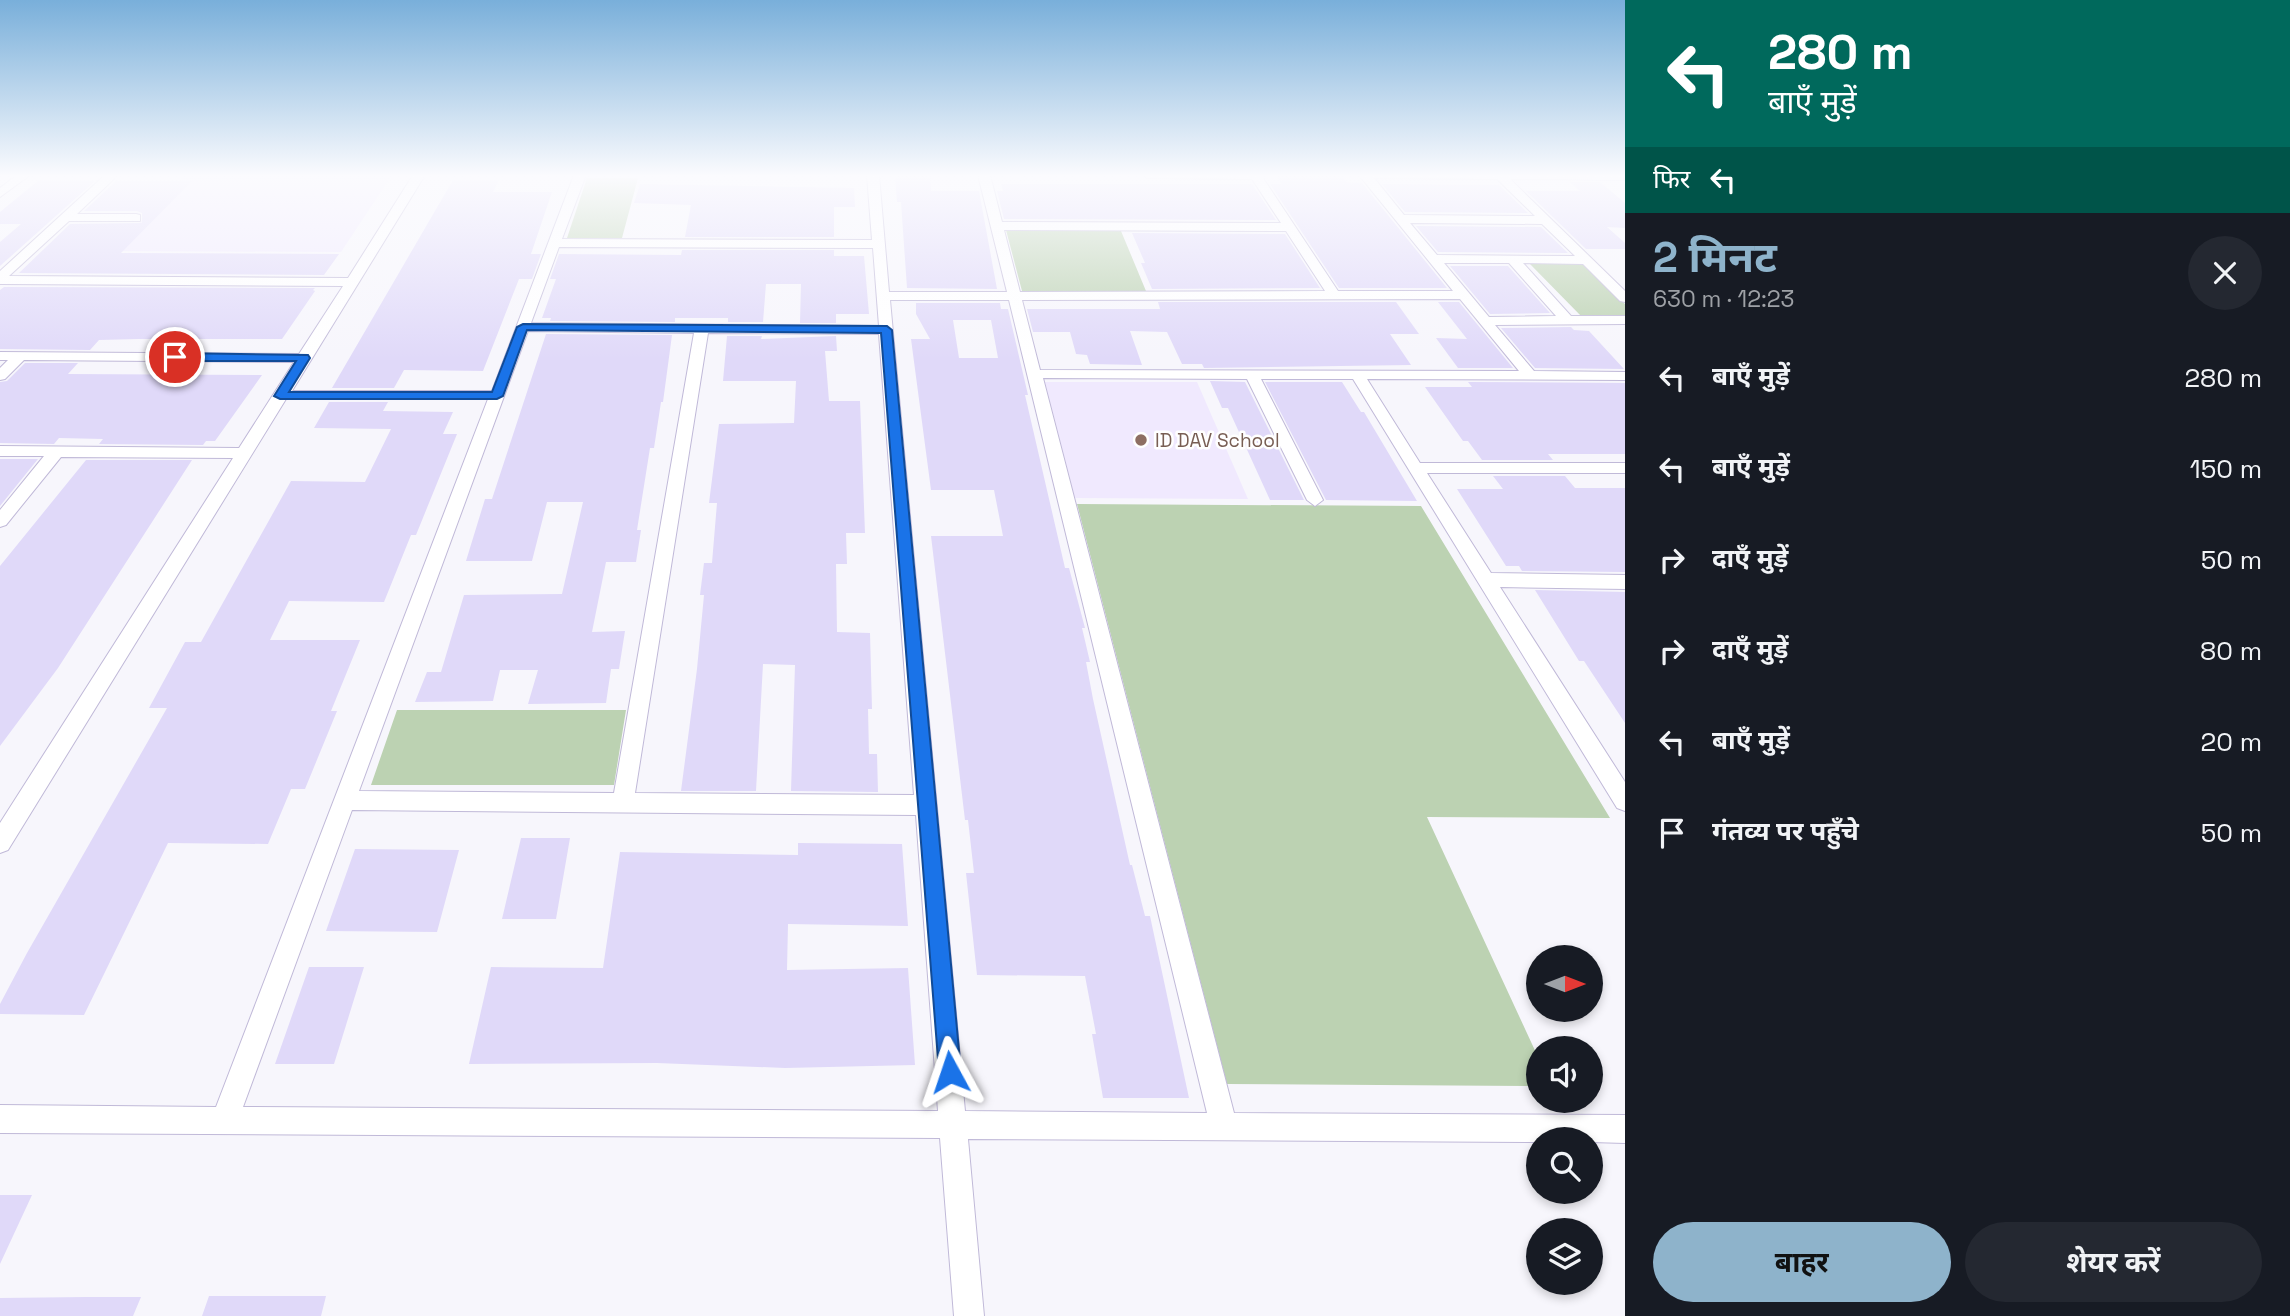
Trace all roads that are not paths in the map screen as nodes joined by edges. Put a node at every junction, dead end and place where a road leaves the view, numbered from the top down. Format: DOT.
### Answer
graph roads {
  1 [pos="46,236"];
  2 [pos="380,236"];
  3 [pos="557,236"];
  4 [pos="878,236"];
  5 [pos="1000,236"];
  6 [pos="1295,236"];
  7 [pos="1416,236"];
  8 [pos="1562,236"];
  9 [pos="554,243"];
  10 [pos="879,244"];
  11 [pos="1434,259"];
  12 [pos="1512,259"];
  13 [pos="1586,260"];
  14 [pos="0,279"];
  15 [pos="351,282"];
  16 [pos="1464,295"];
  17 [pos="884,296"];
  18 [pos="1015,296"];
  19 [pos="1334,296"];
  20 [pos="1625,298"];
  21 [pos="1567,320"];
  22 [pos="1625,320"];
  23 [pos="1485,321"];
  24 [pos="523,327"];
  25 [pos="702,328"];
  26 [pos="887,330"];
  27 [pos="0,356"];
  28 [pos="20,356"];
  29 [pos="304,358"];
  30 [pos="1034,374"];
  31 [pos="1252,375"];
  32 [pos="1357,375"];
  33 [pos="0,376"];
  34 [pos="1530,376"];
  35 [pos="1625,376"];
  36 [pos="280,396"];
  37 [pos="497,396"];
  38 [pos="0,451"];
  39 [pos="57,451"];
  40 [pos="245,453"];
  41 [pos="1415,468"];
  42 [pos="1625,468"];
  43 [pos="1315,500"];
  44 [pos="0,521"];
  45 [pos="1486,580"];
  46 [pos="1625,582"];
  47 [pos="345,800"];
  48 [pos="1625,801"];
  49 [pos="623,803"];
  50 [pos="927,805"];
  51 [pos="0,843"];
  52 [pos="0,1119"];
  53 [pos="225,1121"];
  54 [pos="955,1125"];
  55 [pos="1224,1126"];
  56 [pos="1625,1129"];
  57 [pos="969,1316"];
  1 -- 14 [label="street"];
  2 -- 15 [label="street"];
  3 -- 9 [label="street"];
  4 -- 10 [label="street"];
  5 -- 18 [label="street"];
  6 -- 19 [label="street"];
  7 -- 11 [label="street"];
  8 -- 13 [label="street"];
  9 -- 10 [label="street"];
  9 -- 24 [label="street"];
  10 -- 17 [label="street"];
  11 -- 12 [label="street"];
  11 -- 16 [label="street"];
  12 -- 13 [label="street"];
  12 -- 21 [label="street"];
  13 -- 20 [label="street"];
  14 -- 15 [label="street"];
  15 -- 29 [label="street"];
  16 -- 19 [label="street"];
  16 -- 23 [label="street"];
  17 -- 18 [label="street"];
  17 -- 26 [label="street"];
  18 -- 19 [label="street"];
  18 -- 30 [label="street"];
  21 -- 22 [label="street"];
  21 -- 23 [label="street"];
  23 -- 34 [label="street"];
  24 -- 25 [label="street"];
  24 -- 37 [label="street"];
  25 -- 26 [label="street"];
  25 -- 49 [label="street"];
  26 -- 50 [label="street"];
  27 -- 28 [label="street"];
  28 -- 29 [label="street"];
  28 -- 33 [label="street"];
  29 -- 36 [label="street"];
  30 -- 31 [label="street"];
  30 -- 55 [label="street"];
  31 -- 32 [label="street"];
  31 -- 43 [label="street"];
  32 -- 34 [label="street"];
  32 -- 41 [label="street"];
  34 -- 35 [label="street"];
  36 -- 37 [label="street"];
  36 -- 40 [label="street"];
  37 -- 47 [label="street"];
  38 -- 39 [label="street"];
  39 -- 40 [label="street"];
  39 -- 44 [label="street"];
  40 -- 51 [label="street"];
  41 -- 42 [label="street"];
  41 -- 45 [label="street"];
  45 -- 46 [label="street"];
  45 -- 48 [label="street"];
  47 -- 49 [label="street"];
  47 -- 53 [label="street"];
  49 -- 50 [label="street"];
  50 -- 54 [label="street"];
  52 -- 53 [label="street"];
  53 -- 54 [label="street"];
  54 -- 55 [label="street"];
  54 -- 57 [label="street"];
  55 -- 56 [label="street"];
}
